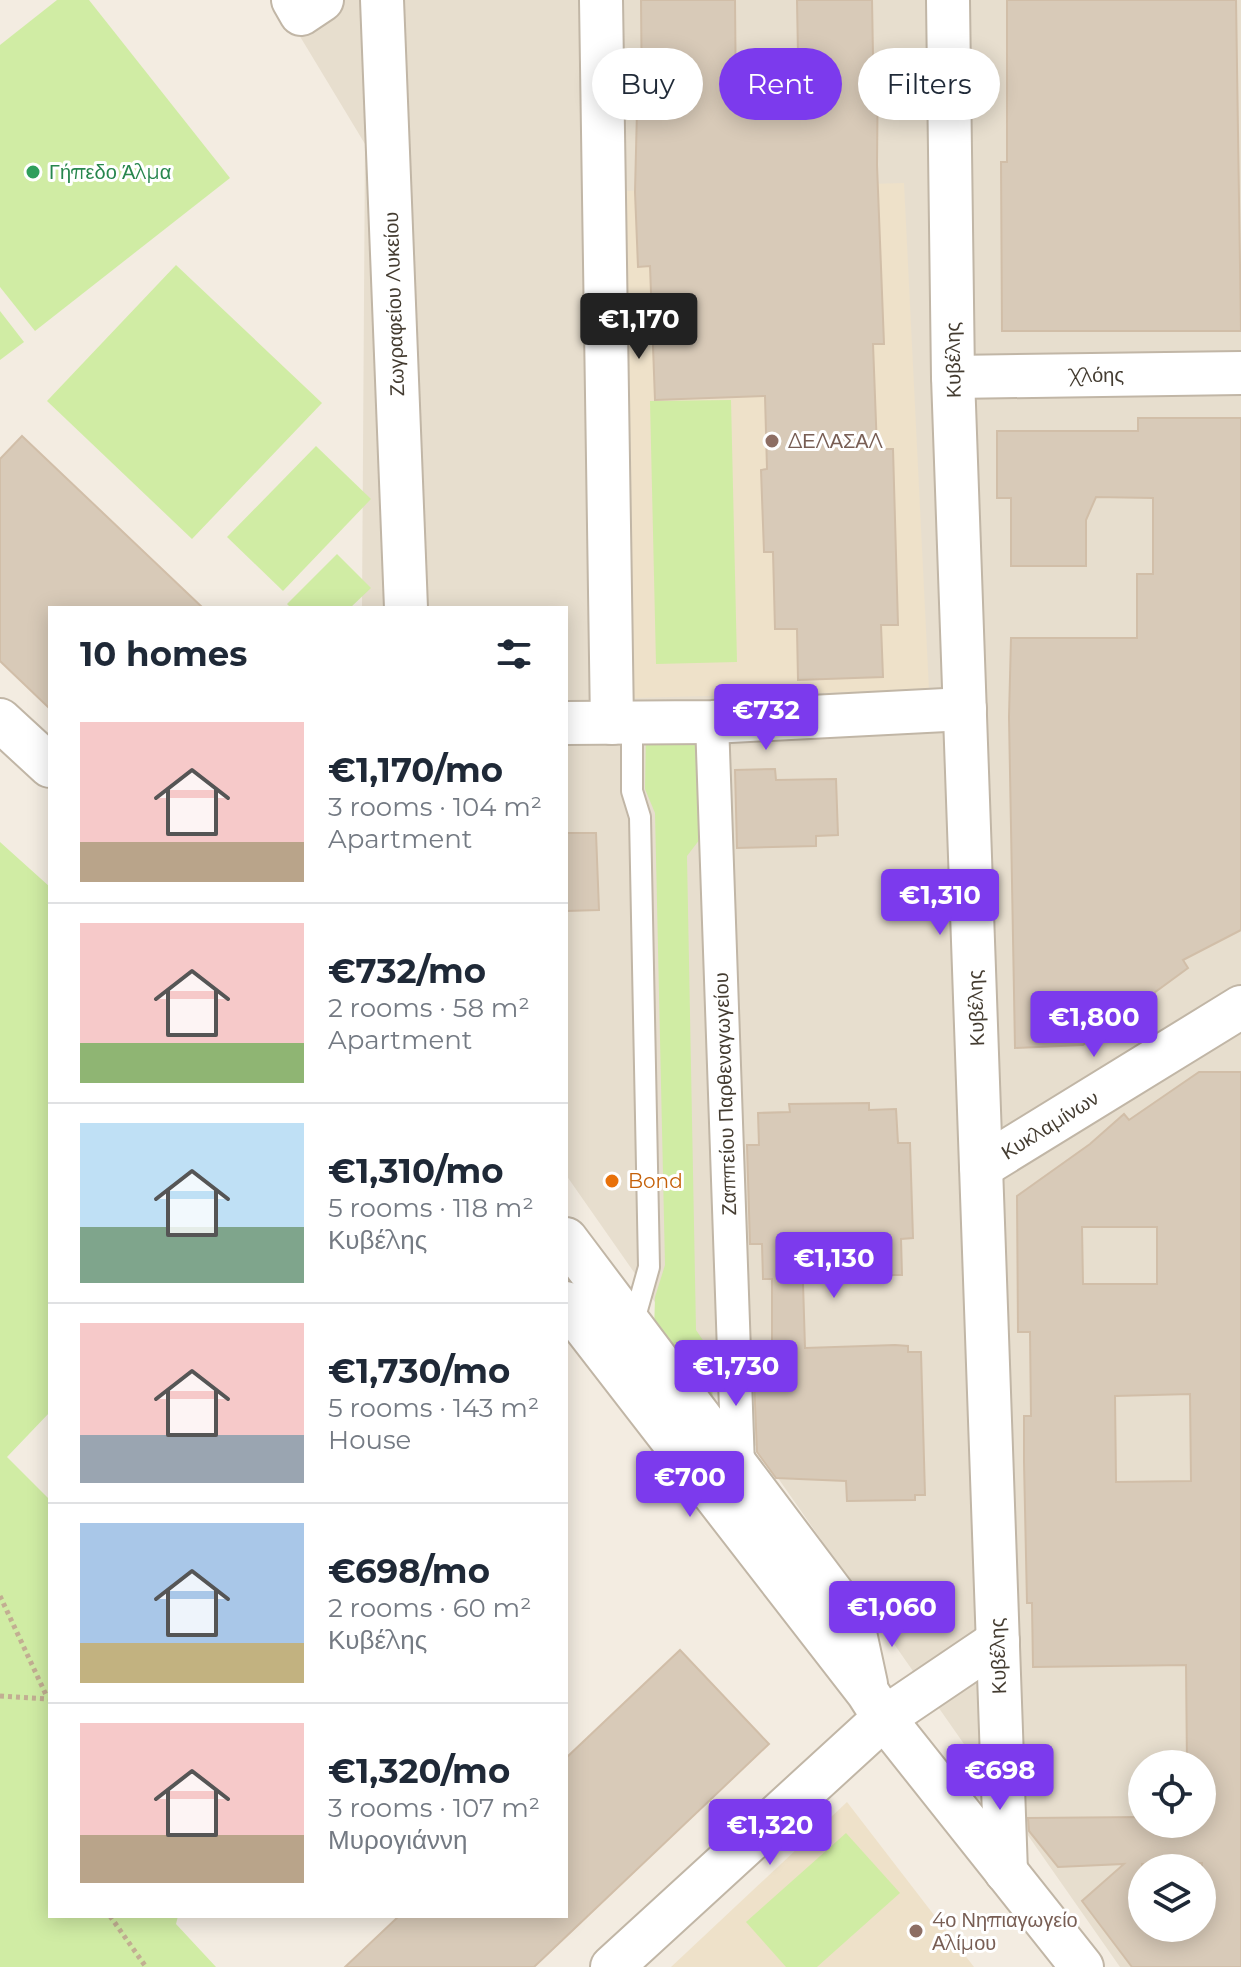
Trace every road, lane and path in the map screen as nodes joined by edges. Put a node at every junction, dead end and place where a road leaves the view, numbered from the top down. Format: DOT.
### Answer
graph roads {
  1 [pos="382,0"];
  2 [pos="601,0"];
  3 [pos="948,0"];
  4 [pos="1241,373"];
  5 [pos="953,377"];
  6 [pos="406,606"];
  7 [pos="965,709"];
  8 [pos="0,720"];
  9 [pos="622,722"];
  10 [pos="712,722"];
  11 [pos="568,723"];
  12 [pos="48,764"];
  13 [pos="1241,1007"];
  14 [pos="981,1167"];
  15 [pos="568,1242"];
  16 [pos="568,1306"];
  17 [pos="633,1324"];
  18 [pos="738,1466"];
  19 [pos="720,1505"];
  20 [pos="0,1596"];
  21 [pos="998,1641"];
  22 [pos="0,1696"];
  23 [pos="48,1698"];
  24 [pos="876,1706"];
  25 [pos="1006,1872"];
  26 [pos="111,1918"];
  27 [pos="146,1967"];
  28 [pos="612,1967"];
  29 [pos="1082,1967"];
  1 -- 6 [label="street, Ζωγραφείου Λυκείου"];
  2 -- 9 [label="street"];
  3 -- 5 [label="street, Κυβέλης"];
  4 -- 5 [label="street, Χλόης"];
  5 -- 7 [label="street, Κυβέλης"];
  7 -- 10 [label="street"];
  7 -- 14 [label="street, Κυβέλης"];
  8 -- 12 [label="street"];
  9 -- 10 [label="street"];
  9 -- 11 [label="street"];
  9 -- 17 [label="lane"];
  10 -- 18 [label="street, Ζαππείου Παρθεναγωγείου"];
  13 -- 14 [label="street, Κυκλαμίνων"];
  14 -- 21 [label="street, Κυβέλης"];
  15 -- 17 [label="street"];
  16 -- 19 [label="street"];
  17 -- 18 [label="street"];
  18 -- 19 [label="street"];
  18 -- 24 [label="street"];
  19 -- 24 [label="street"];
  20 -- 23 [label="path"];
  21 -- 24 [label="street"];
  21 -- 25 [label="street, Κυβέλης"];
  22 -- 23 [label="path"];
  24 -- 25 [label="street"];
  24 -- 28 [label="street"];
  25 -- 29 [label="street"];
  26 -- 27 [label="path"];
}
